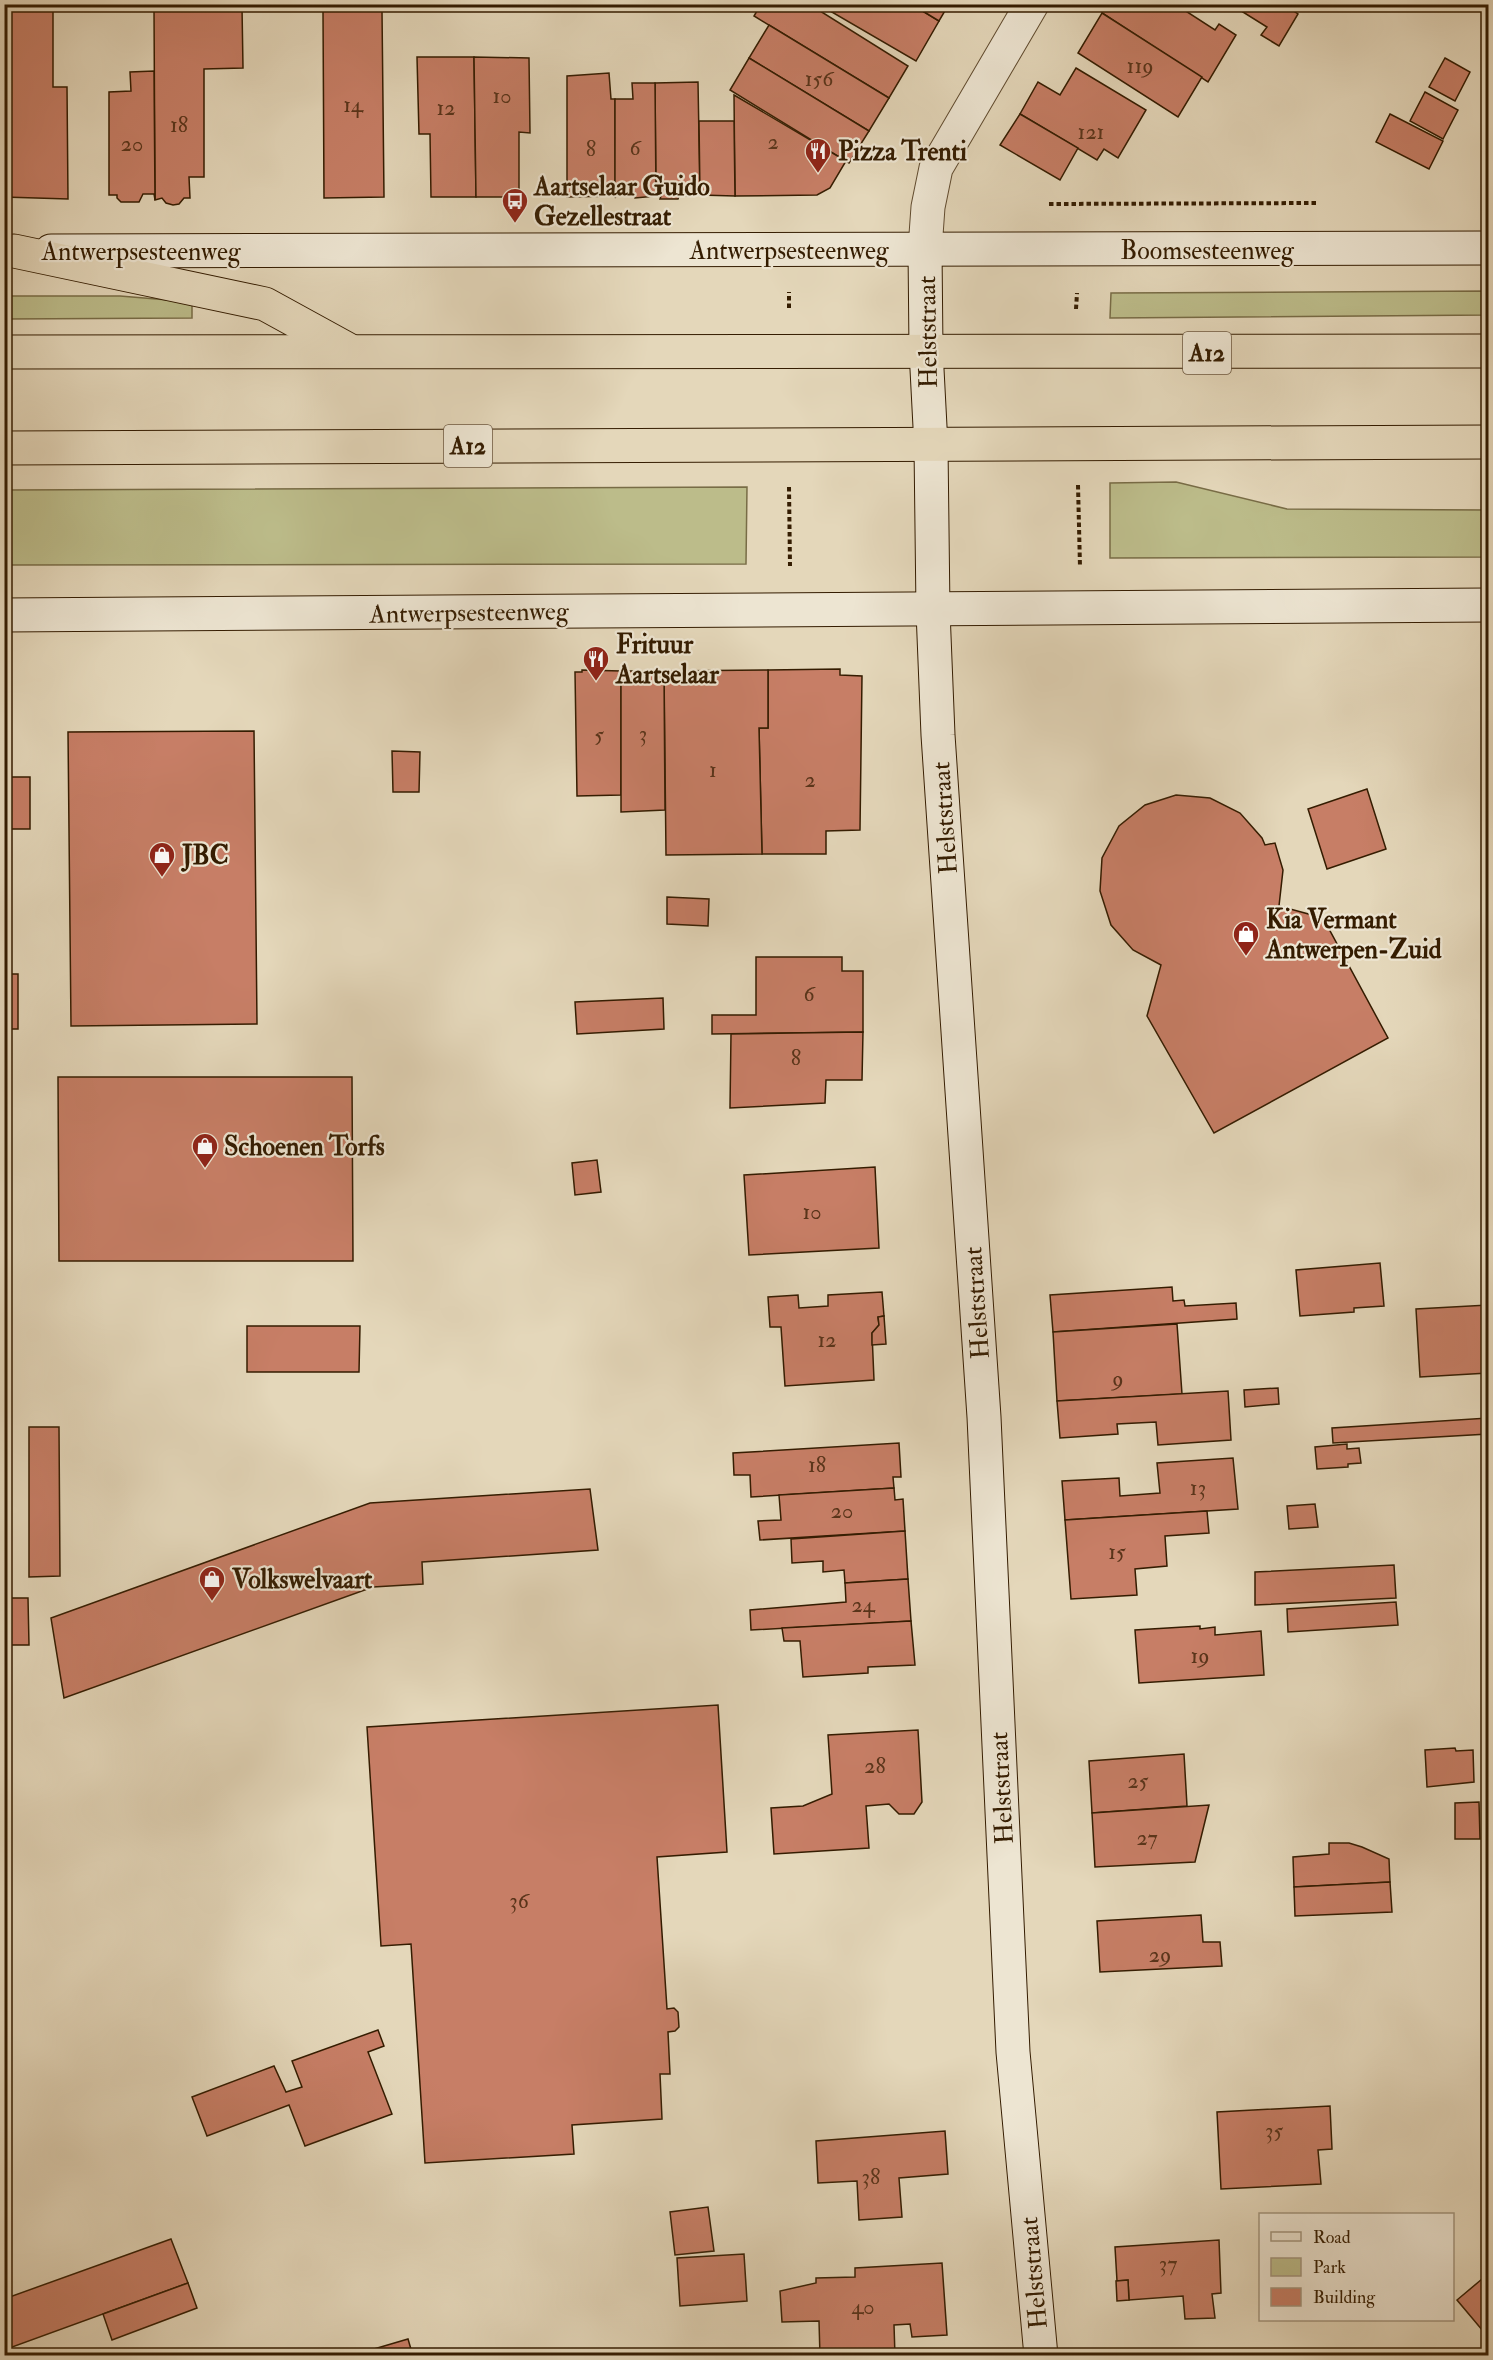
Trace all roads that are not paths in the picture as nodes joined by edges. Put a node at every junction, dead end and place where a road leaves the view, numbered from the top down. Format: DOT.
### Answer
graph roads {
  1 [pos="1032,4"];
  2 [pos="1488,248"];
  3 [pos="926,249"];
  4 [pos="9,252"];
  5 [pos="349,350"];
  6 [pos="926,350"];
  7 [pos="1488,351"];
  8 [pos="4,352"];
  9 [pos="1488,442"];
  10 [pos="931,446"];
  11 [pos="4,448"];
  12 [pos="1488,605"];
  13 [pos="933,611"];
  14 [pos="4,615"];
  15 [pos="1041,2355"];
  1 -- 3 [label="main road, Helststraat"];
  2 -- 3 [label="main road, Boomsesteenweg"];
  3 -- 4 [label="main road, Antwerpsesteenweg"];
  3 -- 6 [label="main road, Helststraat"];
  4 -- 5 [label="highway"];
  5 -- 6 [label="highway, A12"];
  5 -- 8 [label="highway, A12"];
  6 -- 7 [label="highway, A12"];
  6 -- 10 [label="main road, Helststraat"];
  9 -- 10 [label="highway, A12"];
  10 -- 11 [label="highway, A12"];
  10 -- 13 [label="main road, Helststraat"];
  12 -- 13 [label="main road"];
  13 -- 14 [label="main road, Antwerpsesteenweg"];
  13 -- 15 [label="main road, Helststraat"];
}
